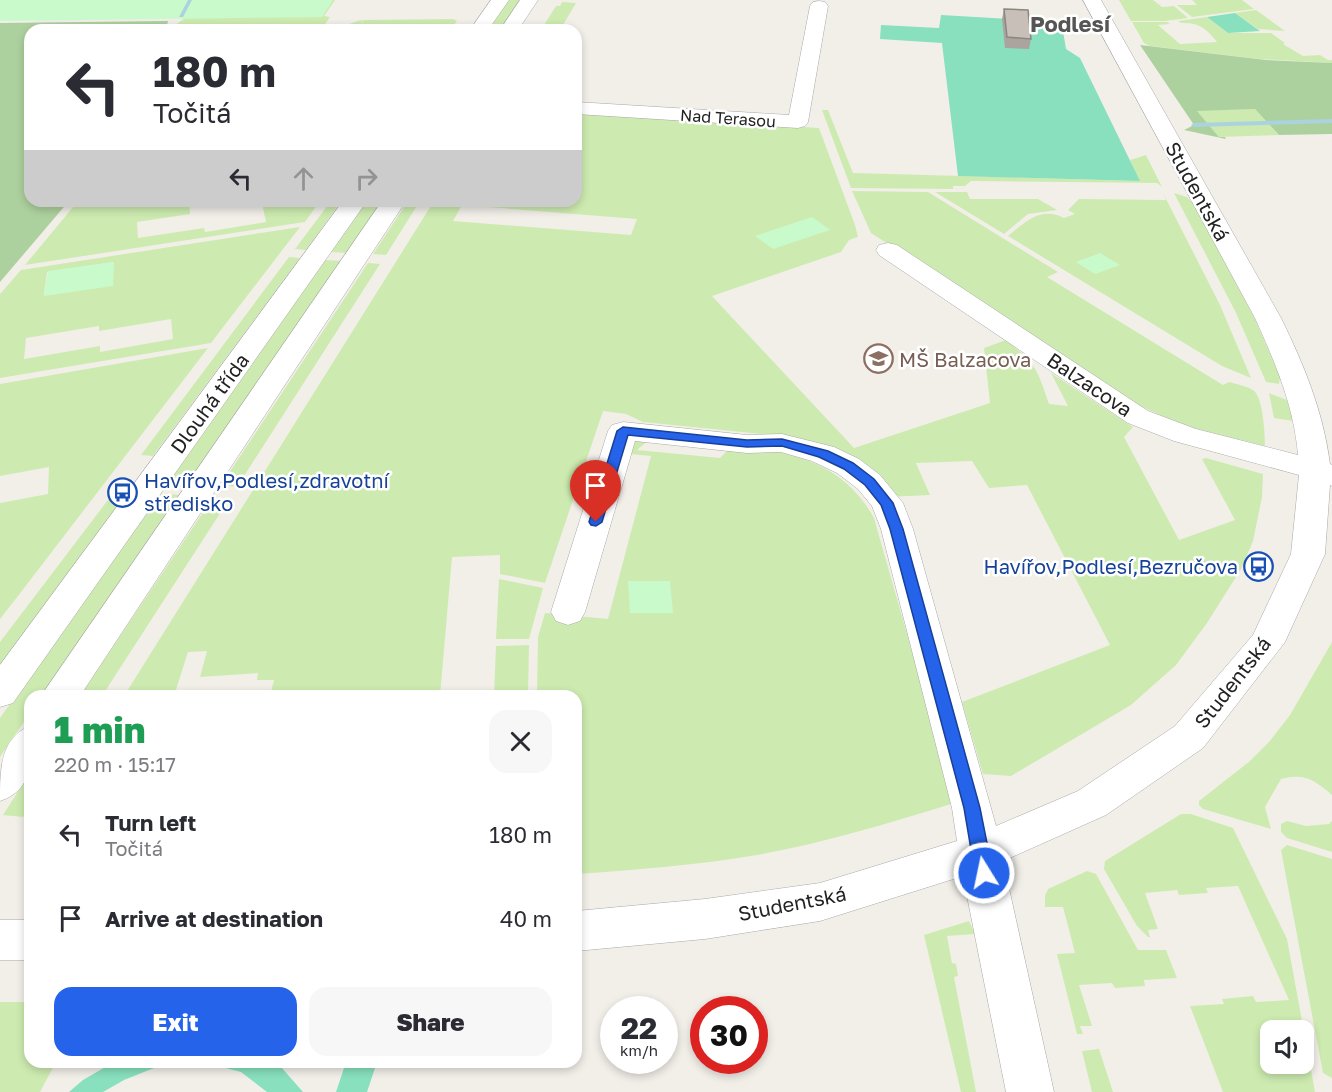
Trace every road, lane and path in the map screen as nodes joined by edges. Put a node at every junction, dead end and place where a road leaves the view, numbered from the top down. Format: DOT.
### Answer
graph roads {
  1 [pos="500,0"];
  2 [pos="529,0"];
  3 [pos="1092,0"];
  4 [pos="819,6"];
  5 [pos="483,24"];
  6 [pos="512,24"];
  7 [pos="582,108"];
  8 [pos="351,207"];
  9 [pos="390,207"];
  10 [pos="888,250"];
  11 [pos="1324,473"];
  12 [pos="568,612"];
  13 [pos="64,690"];
  14 [pos="0,693"];
  15 [pos="24,750"];
  16 [pos="0,785"];
  17 [pos="980,852"];
  18 [pos="582,930"];
  19 [pos="0,940"];
  20 [pos="24,940"];
  21 [pos="1030,1092"];
  1 -- 5 [label="street"];
  2 -- 6 [label="street"];
  3 -- 11 [label="street, Studentská"];
  4 -- 7 [label="street, Nad Terasou"];
  8 -- 14 [label="street, Dlouhá třída"];
  9 -- 13 [label="street, Dlouhá třída"];
  10 -- 11 [label="street, Balzacova"];
  11 -- 17 [label="street, Studentská"];
  12 -- 17 [label="street"];
  15 -- 16 [label="street"];
  17 -- 18 [label="street, Studentská"];
  17 -- 21 [label="street"];
  19 -- 20 [label="street"];
}
